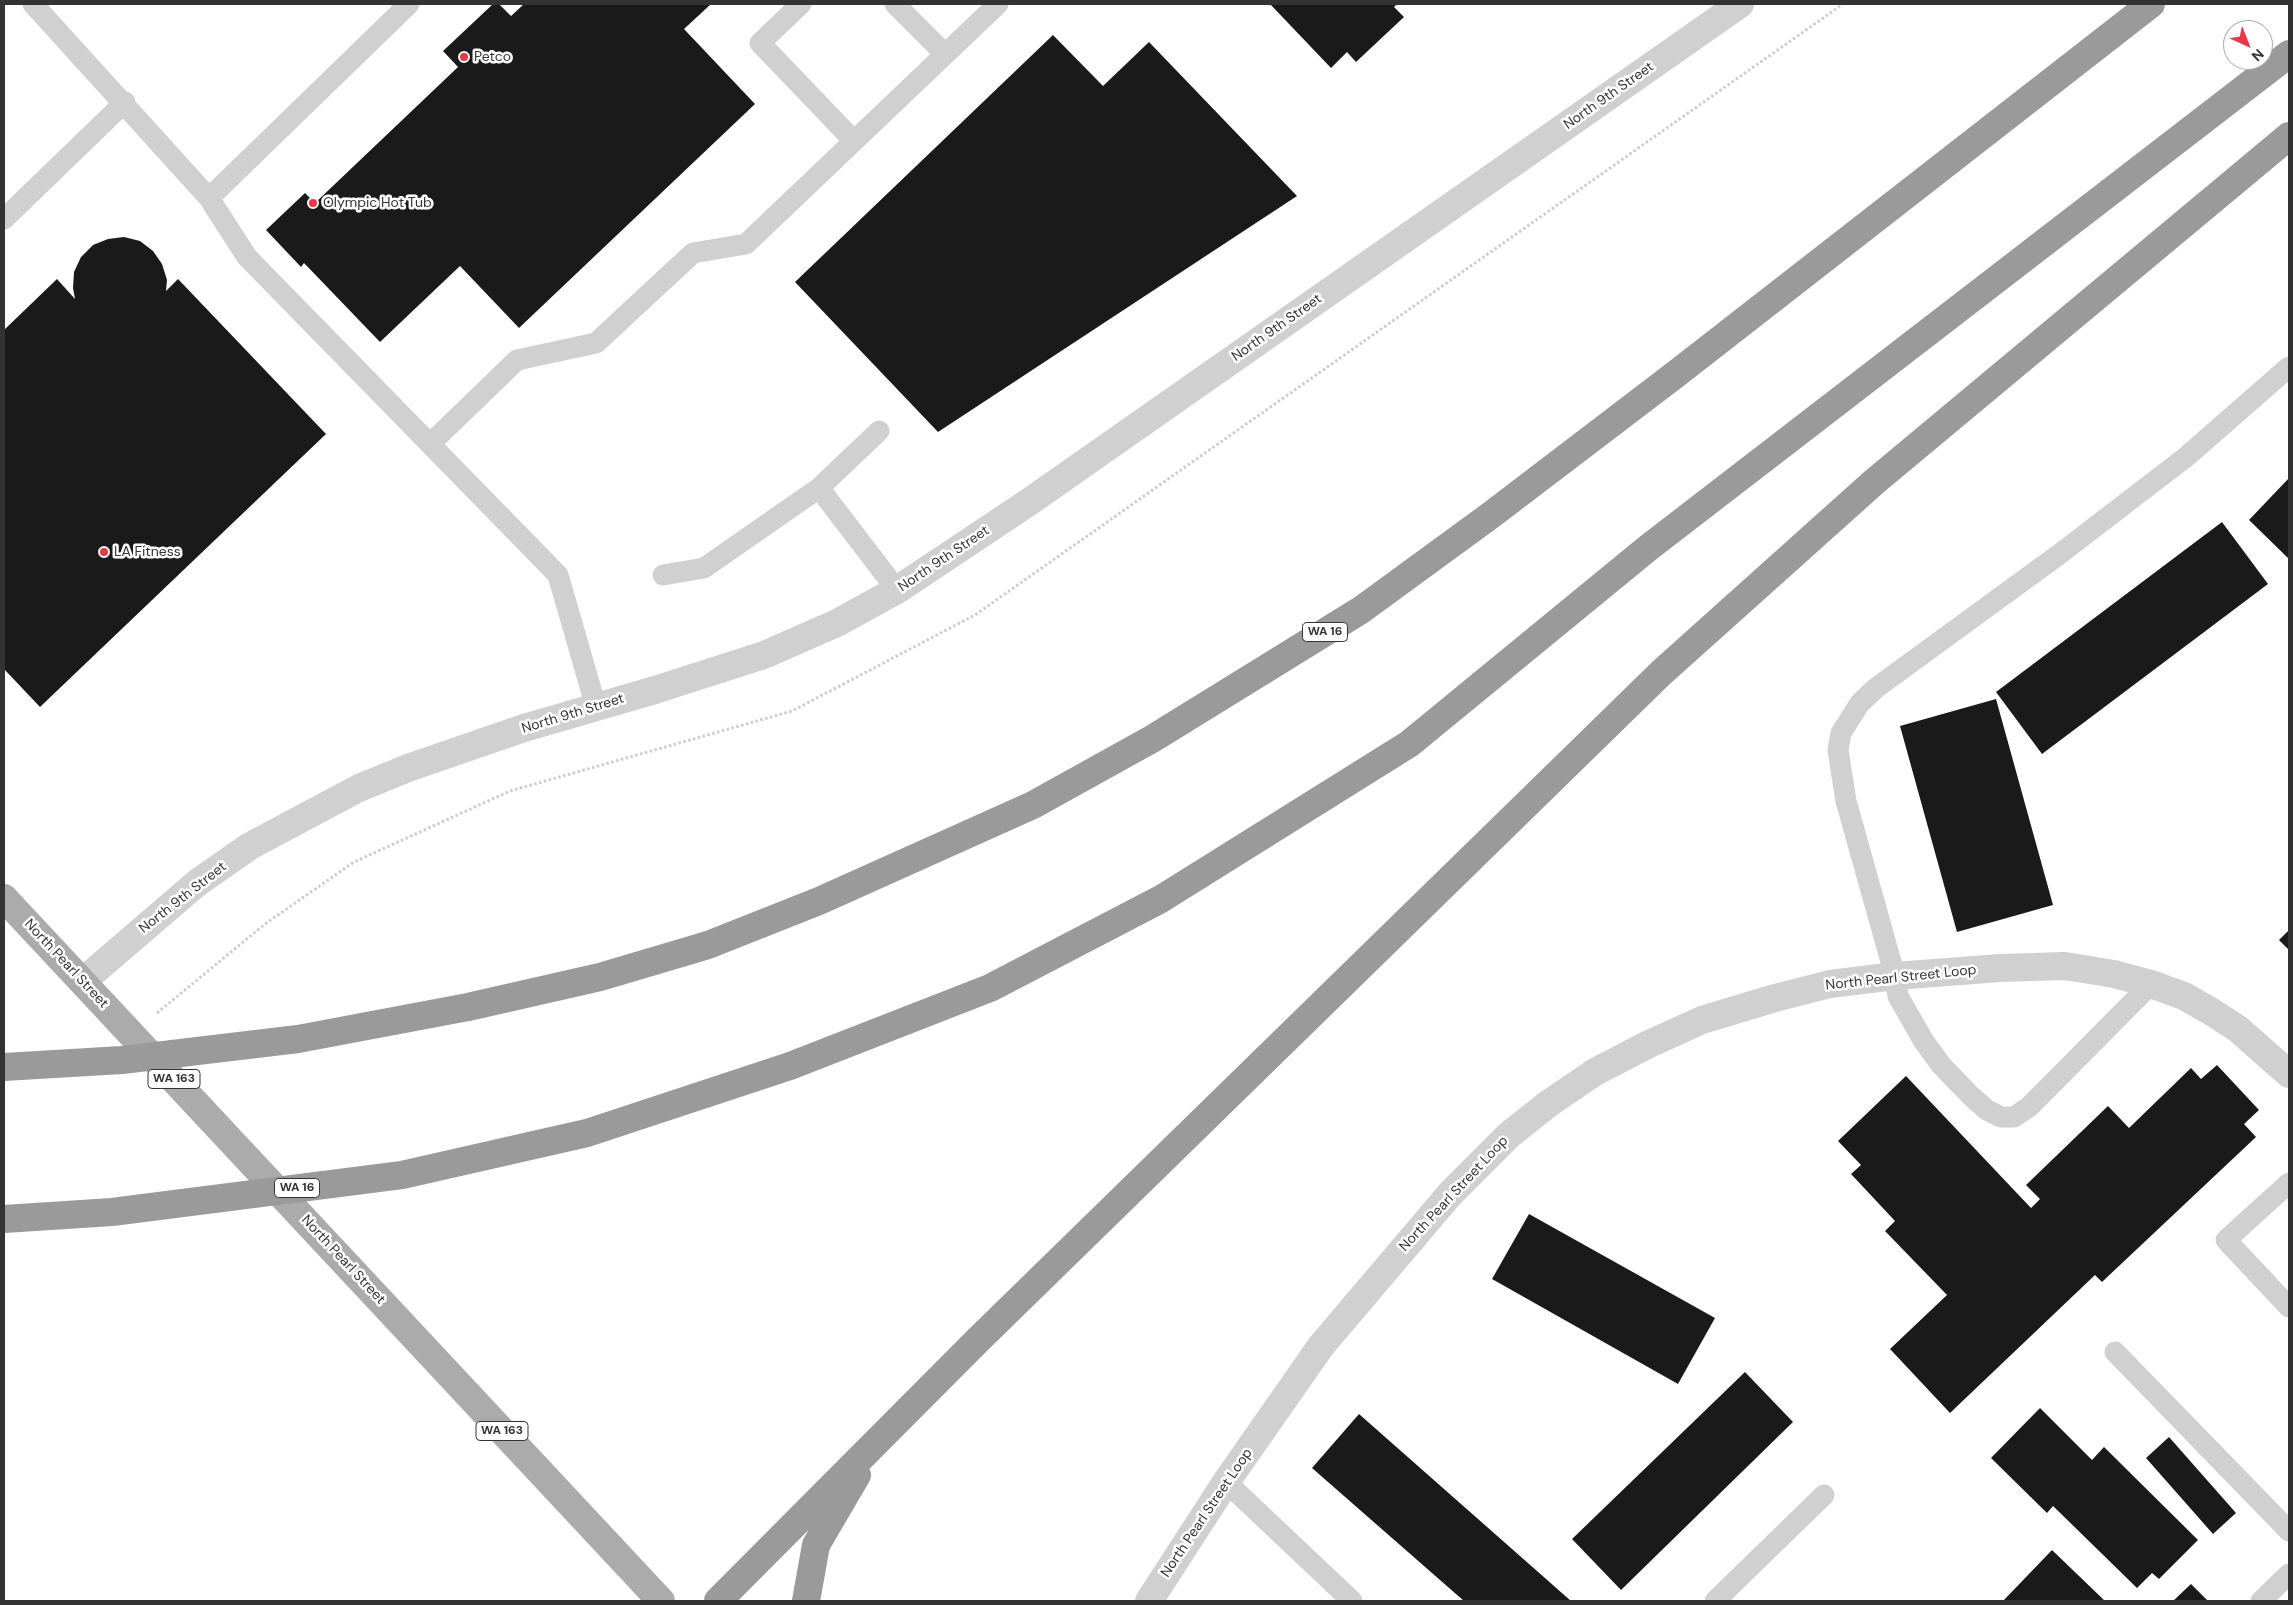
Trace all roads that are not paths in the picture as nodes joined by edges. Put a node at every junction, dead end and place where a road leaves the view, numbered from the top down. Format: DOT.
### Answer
graph roads {
  1 [pos="33,4"];
  2 [pos="409,4"];
  3 [pos="801,4"];
  4 [pos="895,4"];
  5 [pos="998,4"];
  6 [pos="1740,4"];
  7 [pos="2151,4"];
  8 [pos="945,54"];
  9 [pos="2289,54"];
  10 [pos="124,102"];
  11 [pos="2289,136"];
  12 [pos="854,141"];
  13 [pos="209,198"];
  14 [pos="4,219"];
  15 [pos="2289,367"];
  16 [pos="878,431"];
  17 [pos="431,442"];
  18 [pos="819,488"];
  19 [pos="663,575"];
  20 [pos="897,590"];
  21 [pos="596,707"];
  22 [pos="4,898"];
  23 [pos="1895,976"];
  24 [pos="83,981"];
  25 [pos="2151,984"];
  26 [pos="4,1067"];
  27 [pos="2289,1074"];
  28 [pos="2289,1183"];
  29 [pos="4,1219"];
  30 [pos="2289,1307"];
  31 [pos="2115,1352"];
  32 [pos="877,1441"];
  33 [pos="1226,1482"];
  34 [pos="1824,1495"];
  35 [pos="2289,1532"];
  36 [pos="2289,1574"];
  37 [pos="661,1601"];
  38 [pos="718,1601"];
  39 [pos="806,1601"];
  40 [pos="1150,1601"];
  41 [pos="1352,1601"];
  42 [pos="1715,1601"];
  43 [pos="2261,1601"];
  1 -- 10 [label="lane"];
  2 -- 13 [label="lane"];
  3 -- 12 [label="lane"];
  4 -- 8 [label="lane"];
  5 -- 8 [label="lane"];
  6 -- 20 [label="street, North 9th Street"];
  7 -- 26 [label="highway, WA 16"];
  8 -- 12 [label="lane"];
  9 -- 29 [label="highway, WA 16"];
  10 -- 13 [label="lane"];
  10 -- 14 [label="lane"];
  11 -- 32 [label="highway"];
  12 -- 17 [label="lane"];
  13 -- 17 [label="lane"];
  15 -- 23 [label="lane"];
  16 -- 18 [label="lane"];
  17 -- 21 [label="lane"];
  18 -- 19 [label="lane"];
  18 -- 20 [label="lane"];
  20 -- 21 [label="street, North 9th Street"];
  21 -- 24 [label="street, North 9th Street"];
  22 -- 24 [label="main road, North Pearl Street / WA 163"];
  23 -- 25 [label="street, North Pearl Street Loop"];
  23 -- 25 [label="lane"];
  23 -- 33 [label="street, North Pearl Street Loop"];
  24 -- 37 [label="main road, North Pearl Street / WA 163"];
  25 -- 27 [label="street, North Pearl Street Loop"];
  28 -- 30 [label="lane"];
  31 -- 35 [label="lane"];
  32 -- 38 [label="highway"];
  32 -- 39 [label="highway"];
  33 -- 40 [label="street, North Pearl Street Loop"];
  33 -- 41 [label="lane"];
  34 -- 42 [label="lane"];
  36 -- 43 [label="lane"];
}
